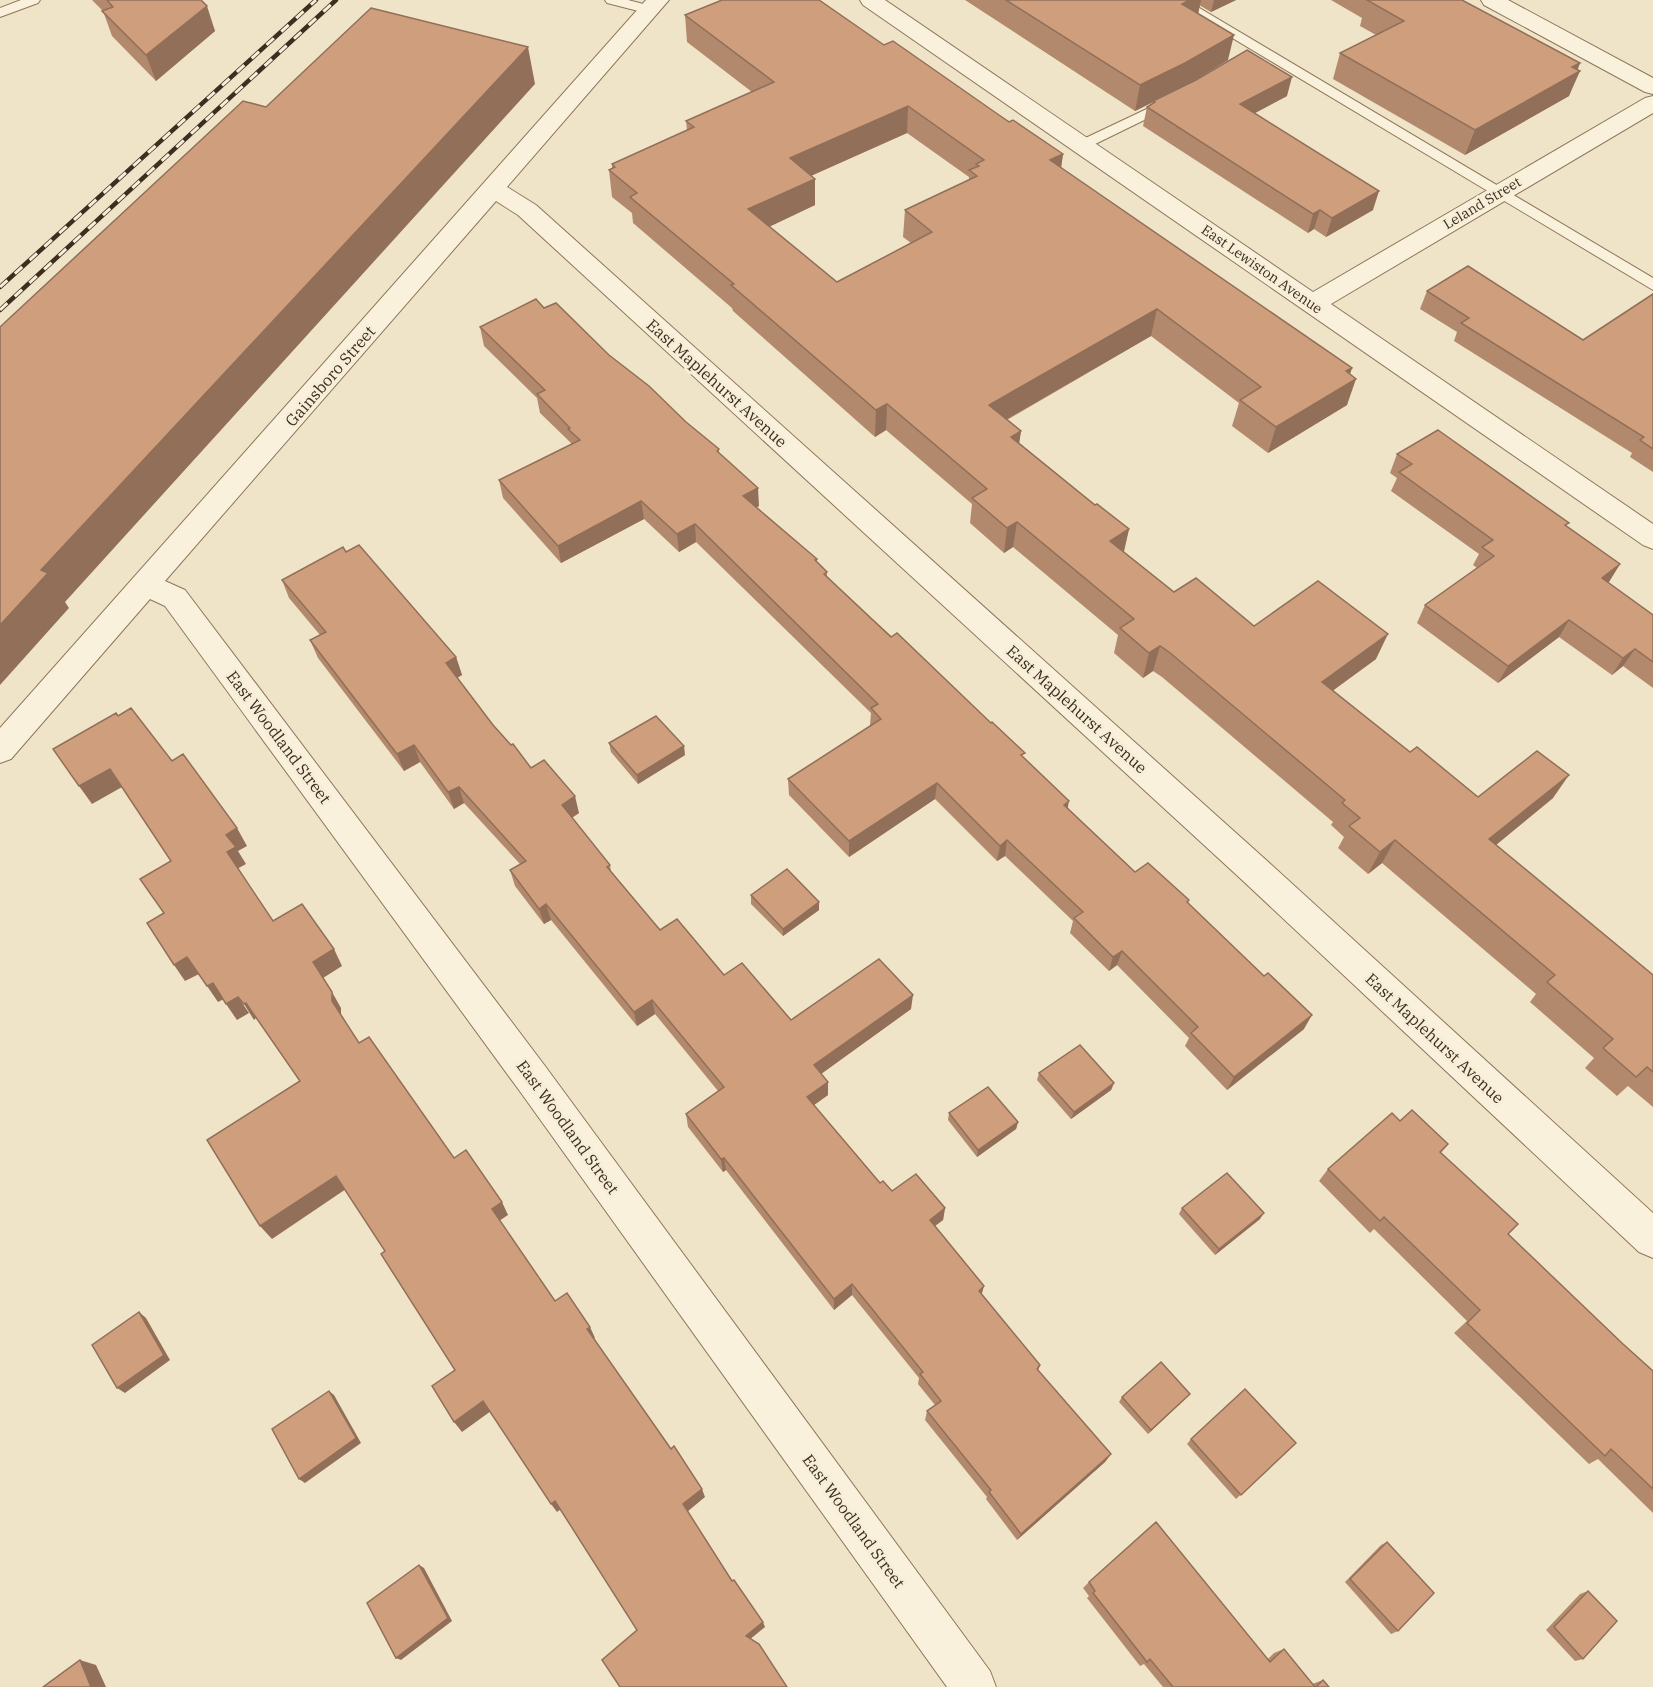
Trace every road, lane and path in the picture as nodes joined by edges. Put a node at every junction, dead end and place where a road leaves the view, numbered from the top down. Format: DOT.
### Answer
graph roads {
  1 [pos="33,0"];
  2 [pos="612,0"];
  3 [pos="871,0"];
  4 [pos="1176,0"];
  5 [pos="1492,0"];
  6 [pos="654,5"];
  7 [pos="0,13"];
  8 [pos="1261,50"];
  9 [pos="1242,61"];
  10 [pos="1653,87"];
  11 [pos="1186,94"];
  12 [pos="1653,102"];
  13 [pos="1082,145"];
  14 [pos="494,189"];
  15 [pos="1499,192"];
  16 [pos="1653,285"];
  17 [pos="1312,304"];
  18 [pos="1653,538"];
  19 [pos="145,585"];
  20 [pos="0,750"];
  21 [pos="1653,1239"];
  22 [pos="974,1687"];
  1 -- 7 [label="lane"];
  2 -- 6 [label="lane"];
  3 -- 13 [label="street, East Lewiston Avenue"];
  4 -- 8 [label="lane"];
  5 -- 10 [label="street"];
  6 -- 14 [label="street, Gainsboro Street"];
  8 -- 9 [label="lane"];
  8 -- 15 [label="lane"];
  11 -- 13 [label="lane"];
  12 -- 15 [label="street, Leland Street"];
  13 -- 17 [label="street, East Lewiston Avenue"];
  14 -- 19 [label="street, Gainsboro Street"];
  14 -- 21 [label="street, East Maplehurst Avenue"];
  15 -- 16 [label="lane"];
  15 -- 17 [label="street, Leland Street"];
  17 -- 18 [label="street, East Lewiston Avenue"];
  19 -- 20 [label="street, Gainsboro Street"];
  19 -- 22 [label="street, East Woodland Street"];
}
